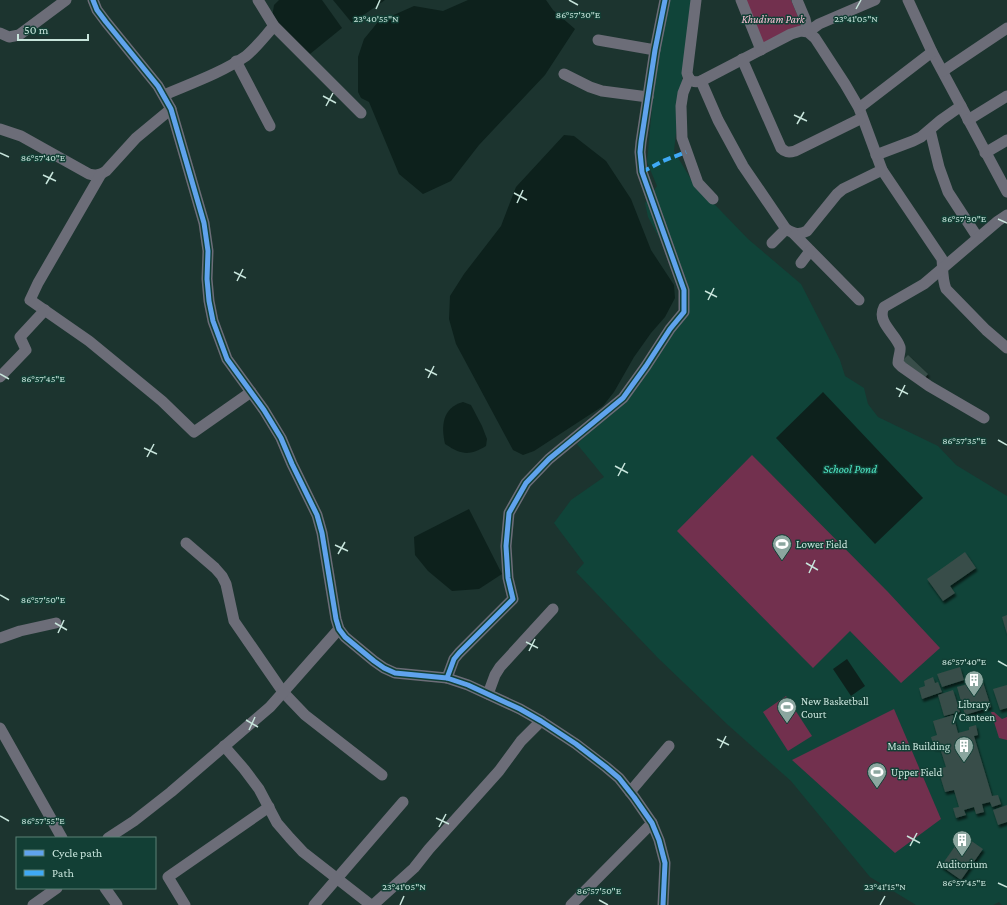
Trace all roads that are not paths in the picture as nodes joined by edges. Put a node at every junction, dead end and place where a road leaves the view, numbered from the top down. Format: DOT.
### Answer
graph roads {
  1 [pos="66,0"];
  2 [pos="93,0"];
  3 [pos="258,0"];
  4 [pos="665,0"];
  5 [pos="696,0"];
  6 [pos="741,0"];
  7 [pos="797,0"];
  8 [pos="875,0"];
  9 [pos="908,0"];
  10 [pos="855,4"];
  11 [pos="274,26"];
  12 [pos="1007,28"];
  13 [pos="808,32"];
  14 [pos="0,33"];
  15 [pos="598,40"];
  16 [pos="655,50"];
  17 [pos="761,50"];
  18 [pos="932,52"];
  19 [pos="742,59"];
  20 [pos="236,61"];
  21 [pos="943,71"];
  22 [pos="564,74"];
  23 [pos="689,78"];
  24 [pos="701,81"];
  25 [pos="164,95"];
  26 [pos="1007,96"];
  27 [pos="648,97"];
  28 [pos="961,106"];
  29 [pos="171,109"];
  30 [pos="362,113"];
  31 [pos="861,113"];
  32 [pos="968,120"];
  33 [pos="270,126"];
  34 [pos="0,129"];
  35 [pos="930,130"];
  36 [pos="1007,140"];
  37 [pos="985,153"];
  38 [pos="876,155"];
  39 [pos="882,170"];
  40 [pos="101,174"];
  41 [pos="1007,192"];
  42 [pos="713,199"];
  43 [pos="1007,215"];
  44 [pos="789,231"];
  45 [pos="978,238"];
  46 [pos="772,243"];
  47 [pos="810,251"];
  48 [pos="801,263"];
  49 [pos="943,268"];
  50 [pos="859,300"];
  51 [pos="45,310"];
  52 [pos="1005,343"];
  53 [pos="0,377"];
  54 [pos="251,392"];
  55 [pos="984,418"];
  56 [pos="186,543"];
  57 [pos="553,609"];
  58 [pos="56,623"];
  59 [pos="339,629"];
  60 [pos="0,638"];
  61 [pos="447,678"];
  62 [pos="283,692"];
  63 [pos="488,694"];
  64 [pos="541,721"];
  65 [pos="0,728"];
  66 [pos="224,746"];
  67 [pos="669,746"];
  68 [pos="382,775"];
  69 [pos="630,792"];
  70 [pos="403,802"];
  71 [pos="269,807"];
  72 [pos="652,824"];
  73 [pos="61,837"];
  74 [pos="110,837"];
  75 [pos="337,878"];
  76 [pos="56,889"];
  77 [pos="106,889"];
  78 [pos="46,901"];
  79 [pos="33,905"];
  80 [pos="117,905"];
  81 [pos="185,905"];
  82 [pos="314,905"];
  83 [pos="372,905"];
  84 [pos="571,905"];
  85 [pos="663,905"];
  1 -- 14 [label="street"];
  2 -- 25 [label="street"];
  3 -- 11 [label="street"];
  4 -- 16 [label="street"];
  5 -- 23 [label="street"];
  6 -- 17 [label="street"];
  7 -- 13 [label="street"];
  8 -- 10 [label="street"];
  9 -- 18 [label="street"];
  10 -- 13 [label="street"];
  11 -- 20 [label="street"];
  11 -- 30 [label="street"];
  12 -- 21 [label="street"];
  13 -- 17 [label="street"];
  13 -- 31 [label="street"];
  15 -- 16 [label="street"];
  16 -- 27 [label="street"];
  17 -- 19 [label="street"];
  18 -- 21 [label="street"];
  18 -- 31 [label="street"];
  19 -- 24 [label="street"];
  19 -- 31 [label="street"];
  20 -- 25 [label="street"];
  20 -- 33 [label="street"];
  21 -- 28 [label="street"];
  22 -- 27 [label="street"];
  23 -- 24 [label="street"];
  23 -- 42 [label="street"];
  24 -- 44 [label="street"];
  25 -- 29 [label="street"];
  26 -- 32 [label="street"];
  27 -- 61 [label="street"];
  28 -- 32 [label="street"];
  28 -- 35 [label="street"];
  29 -- 40 [label="street"];
  29 -- 54 [label="street"];
  31 -- 38 [label="street"];
  32 -- 37 [label="street"];
  34 -- 40 [label="street"];
  35 -- 38 [label="street"];
  35 -- 45 [label="street"];
  36 -- 37 [label="street"];
  37 -- 41 [label="street"];
  38 -- 39 [label="street"];
  39 -- 44 [label="street"];
  39 -- 49 [label="street"];
  40 -- 51 [label="street"];
  43 -- 45 [label="street"];
  44 -- 46 [label="street"];
  44 -- 47 [label="street"];
  45 -- 49 [label="street"];
  47 -- 48 [label="street"];
  47 -- 50 [label="street"];
  49 -- 52 [label="street"];
  49 -- 55 [label="street"];
  51 -- 53 [label="street"];
  51 -- 54 [label="street"];
  54 -- 59 [label="street"];
  56 -- 62 [label="street"];
  57 -- 63 [label="street"];
  58 -- 60 [label="street"];
  59 -- 61 [label="street"];
  59 -- 62 [label="street"];
  61 -- 63 [label="street"];
  62 -- 66 [label="street"];
  62 -- 68 [label="street"];
  63 -- 64 [label="street"];
  64 -- 69 [label="street"];
  64 -- 83 [label="street"];
  65 -- 73 [label="street"];
  66 -- 71 [label="street"];
  66 -- 74 [label="street"];
  67 -- 69 [label="street"];
  69 -- 72 [label="street"];
  70 -- 75 [label="street"];
  71 -- 75 [label="street"];
  71 -- 81 [label="street"];
  72 -- 84 [label="street"];
  72 -- 85 [label="street"];
  75 -- 82 [label="street"];
  75 -- 83 [label="street"];
  76 -- 78 [label="street"];
  77 -- 80 [label="street"];
  78 -- 79 [label="street"];
}
